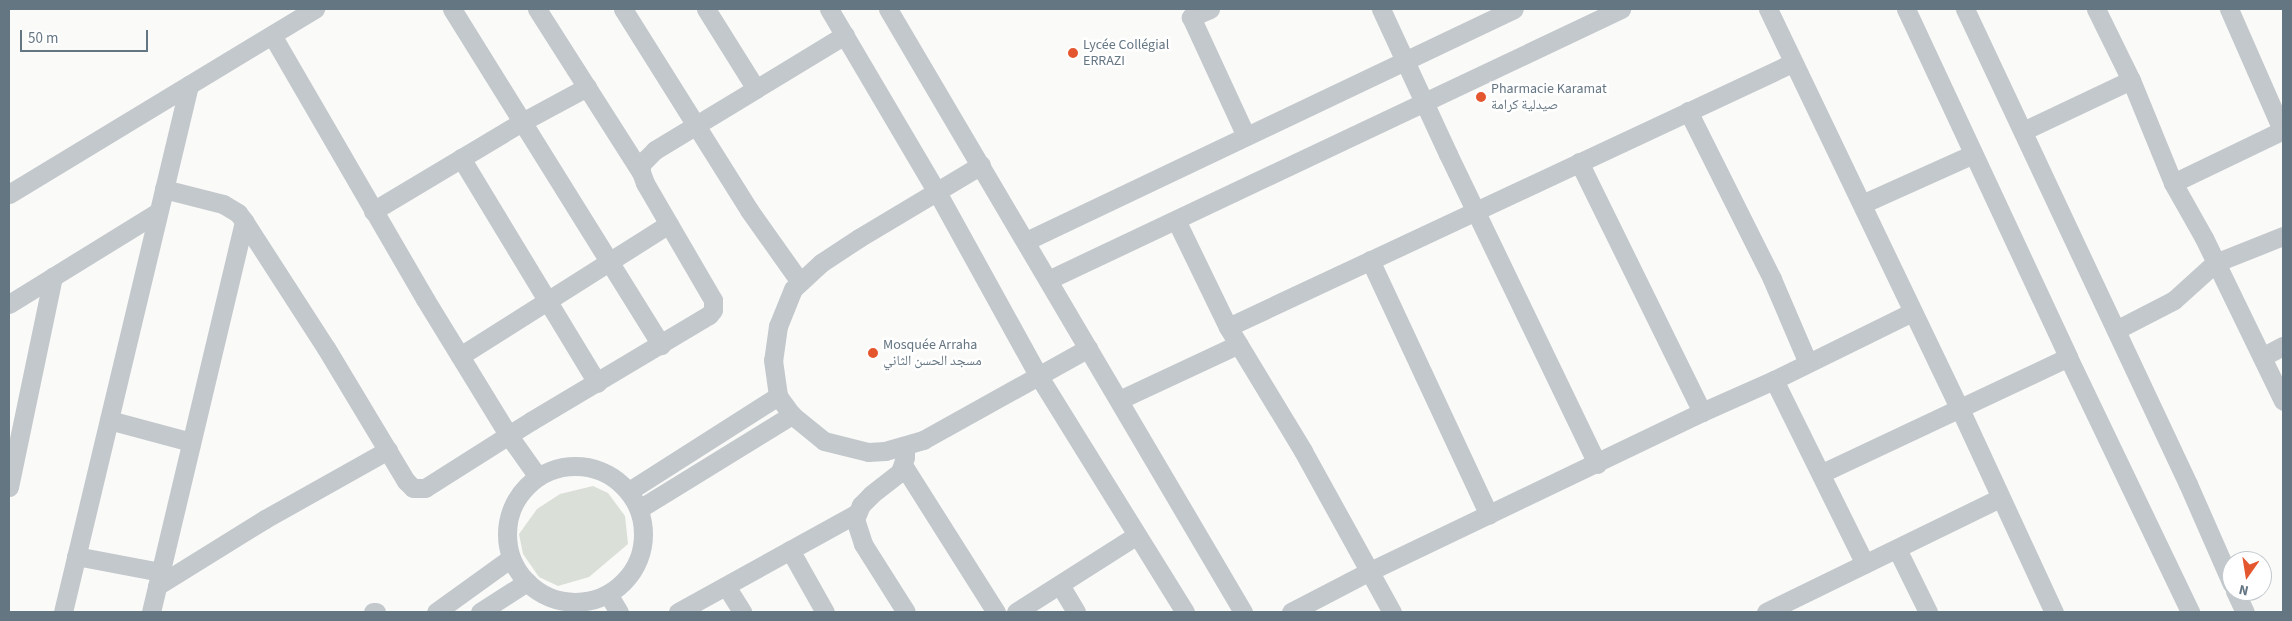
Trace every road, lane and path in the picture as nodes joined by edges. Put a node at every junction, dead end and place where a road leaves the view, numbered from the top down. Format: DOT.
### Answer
graph roads {
  1 [pos="316,9"];
  2 [pos="452,9"];
  3 [pos="623,9"];
  4 [pos="706,9"];
  5 [pos="830,9"];
  6 [pos="888,9"];
  7 [pos="1210,9"];
  8 [pos="1381,9"];
  9 [pos="1514,9"];
  10 [pos="1621,9"];
  11 [pos="1768,9"];
  12 [pos="1906,9"];
  13 [pos="1965,9"];
  14 [pos="2096,9"];
  15 [pos="2229,9"];
  16 [pos="541,10"];
  17 [pos="1189,13"];
  18 [pos="272,35"];
  19 [pos="845,35"];
  20 [pos="1406,60"];
  21 [pos="1792,63"];
  22 [pos="2132,80"];
  23 [pos="189,85"];
  24 [pos="587,87"];
  25 [pos="756,89"];
  26 [pos="1424,102"];
  27 [pos="1688,111"];
  28 [pos="522,122"];
  29 [pos="696,126"];
  30 [pos="2283,130"];
  31 [pos="2023,131"];
  32 [pos="1246,136"];
  33 [pos="1973,154"];
  34 [pos="461,158"];
  35 [pos="1579,162"];
  36 [pos="981,165"];
  37 [pos="641,172"];
  38 [pos="2173,183"];
  39 [pos="164,189"];
  40 [pos="937,192"];
  41 [pos="9,194"];
  42 [pos="1862,204"];
  43 [pos="373,211"];
  44 [pos="1475,211"];
  45 [pos="158,212"];
  46 [pos="1176,220"];
  47 [pos="244,221"];
  48 [pos="669,224"];
  49 [pos="2283,236"];
  50 [pos="1026,241"];
  51 [pos="1370,260"];
  52 [pos="609,262"];
  53 [pos="2215,263"];
  54 [pos="53,277"];
  55 [pos="1048,280"];
  56 [pos="800,282"];
  57 [pos="546,300"];
  58 [pos="9,304"];
  59 [pos="1912,312"];
  60 [pos="1228,327"];
  61 [pos="2116,330"];
  62 [pos="1239,344"];
  63 [pos="661,345"];
  64 [pos="2283,346"];
  65 [pos="1088,348"];
  66 [pos="460,356"];
  67 [pos="2068,357"];
  68 [pos="2262,357"];
  69 [pos="1808,363"];
  70 [pos="1038,375"];
  71 [pos="1774,380"];
  72 [pos="597,383"];
  73 [pos="778,396"];
  74 [pos="1119,400"];
  75 [pos="2283,401"];
  76 [pos="1960,409"];
  77 [pos="1702,412"];
  78 [pos="792,415"];
  79 [pos="109,420"];
  80 [pos="509,436"];
  81 [pos="191,442"];
  82 [pos="388,450"];
  83 [pos="904,456"];
  84 [pos="1597,464"];
  85 [pos="1822,473"];
  86 [pos="538,477"];
  87 [pos="9,487"];
  88 [pos="629,492"];
  89 [pos="2000,498"];
  90 [pos="639,509"];
  91 [pos="857,512"];
  92 [pos="1489,515"];
  93 [pos="1137,535"];
  94 [pos="1897,549"];
  95 [pos="790,550"];
  96 [pos="76,556"];
  97 [pos="511,558"];
  98 [pos="2222,562"];
  99 [pos="1865,564"];
  100 [pos="1368,572"];
  101 [pos="159,579"];
  102 [pos="527,582"];
  103 [pos="726,586"];
  104 [pos="1060,586"];
  105 [pos="608,594"];
  106 [pos="1795,606"];
  107 [pos="899,610"];
  108 [pos="64,612"];
  109 [pos="151,612"];
  110 [pos="436,612"];
  111 [pos="480,612"];
  112 [pos="619,612"];
  113 [pos="678,612"];
  114 [pos="742,612"];
  115 [pos="825,612"];
  116 [pos="996,612"];
  117 [pos="1016,612"];
  118 [pos="1076,612"];
  119 [pos="1184,612"];
  120 [pos="1243,612"];
  121 [pos="1291,612"];
  122 [pos="1392,612"];
  123 [pos="1766,612"];
  124 [pos="1928,612"];
  125 [pos="2054,612"];
  126 [pos="2190,612"];
  1 -- 18 [label="street"];
  2 -- 28 [label="street"];
  3 -- 29 [label="street"];
  4 -- 25 [label="street"];
  5 -- 19 [label="street"];
  6 -- 36 [label="street"];
  7 -- 17 [label="street"];
  8 -- 20 [label="street"];
  9 -- 20 [label="street"];
  10 -- 26 [label="street"];
  11 -- 21 [label="street"];
  12 -- 33 [label="street"];
  13 -- 31 [label="street"];
  14 -- 22 [label="street"];
  15 -- 30 [label="street"];
  16 -- 24 [label="street"];
  17 -- 32 [label="street"];
  18 -- 23 [label="street"];
  18 -- 43 [label="street"];
  19 -- 25 [label="street"];
  19 -- 40 [label="street"];
  20 -- 26 [label="street"];
  20 -- 32 [label="street"];
  21 -- 27 [label="street"];
  21 -- 42 [label="street"];
  22 -- 31 [label="street"];
  22 -- 38 [label="street"];
  23 -- 39 [label="street"];
  23 -- 41 [label="street"];
  24 -- 28 [label="street"];
  24 -- 37 [label="street"];
  25 -- 29 [label="street"];
  26 -- 44 [label="street"];
  26 -- 46 [label="street"];
  27 -- 35 [label="street"];
  27 -- 69 [label="street"];
  28 -- 34 [label="street"];
  28 -- 52 [label="street"];
  29 -- 37 [label="street"];
  29 -- 56 [label="street"];
  30 -- 38 [label="street"];
  31 -- 61 [label="street"];
  32 -- 50 [label="street"];
  33 -- 42 [label="street"];
  33 -- 67 [label="street"];
  34 -- 43 [label="street"];
  34 -- 57 [label="street"];
  35 -- 44 [label="street"];
  35 -- 77 [label="street"];
  36 -- 40 [label="street"];
  36 -- 50 [label="street"];
  37 -- 48 [label="street"];
  38 -- 53 [label="street"];
  39 -- 45 [label="street"];
  39 -- 47 [label="street"];
  40 -- 56 [label="street"];
  40 -- 70 [label="street"];
  42 -- 59 [label="street"];
  43 -- 66 [label="street"];
  44 -- 51 [label="street"];
  44 -- 84 [label="street"];
  45 -- 54 [label="street"];
  45 -- 79 [label="street"];
  46 -- 55 [label="street"];
  46 -- 60 [label="street"];
  47 -- 81 [label="street"];
  47 -- 82 [label="street"];
  48 -- 52 [label="street"];
  48 -- 63 [label="street"];
  49 -- 53 [label="street"];
  50 -- 55 [label="street"];
  51 -- 60 [label="street"];
  51 -- 92 [label="street"];
  52 -- 57 [label="street"];
  52 -- 63 [label="street"];
  53 -- 61 [label="street"];
  53 -- 68 [label="street"];
  54 -- 58 [label="street"];
  54 -- 87 [label="street"];
  55 -- 65 [label="street"];
  56 -- 73 [label="street"];
  57 -- 66 [label="street"];
  57 -- 72 [label="street"];
  59 -- 69 [label="street"];
  59 -- 76 [label="street"];
  60 -- 62 [label="street"];
  61 -- 98 [label="street"];
  62 -- 74 [label="street"];
  62 -- 100 [label="street"];
  63 -- 72 [label="street"];
  64 -- 68 [label="street"];
  65 -- 70 [label="street"];
  65 -- 74 [label="street"];
  66 -- 80 [label="street"];
  67 -- 76 [label="street"];
  67 -- 126 [label="street"];
  68 -- 75 [label="street"];
  69 -- 71 [label="street"];
  70 -- 83 [label="street"];
  70 -- 93 [label="street"];
  71 -- 77 [label="street"];
  71 -- 85 [label="street"];
  72 -- 80 [label="street"];
  73 -- 78 [label="street"];
  73 -- 88 [label="street"];
  74 -- 120 [label="street"];
  76 -- 85 [label="street"];
  76 -- 89 [label="street"];
  77 -- 84 [label="street"];
  78 -- 83 [label="street"];
  78 -- 90 [label="street"];
  79 -- 81 [label="street"];
  79 -- 96 [label="street"];
  80 -- 82 [label="street"];
  80 -- 86 [label="street"];
  81 -- 101 [label="street"];
  82 -- 101 [label="street"];
  83 -- 91 [label="street"];
  83 -- 116 [label="street"];
  84 -- 92 [label="street"];
  85 -- 99 [label="street"];
  86 -- 88 [label="street"];
  86 -- 97 [label="street"];
  88 -- 90 [label="street"];
  89 -- 94 [label="street"];
  89 -- 125 [label="street"];
  90 -- 105 [label="street"];
  91 -- 95 [label="street"];
  91 -- 107 [label="street"];
  92 -- 100 [label="street"];
  93 -- 104 [label="street"];
  93 -- 119 [label="street"];
  94 -- 99 [label="street"];
  94 -- 124 [label="street"];
  95 -- 103 [label="street"];
  95 -- 115 [label="street"];
  96 -- 101 [label="street"];
  96 -- 108 [label="street"];
  97 -- 102 [label="street"];
  97 -- 110 [label="street"];
  99 -- 106 [label="street"];
  100 -- 121 [label="street"];
  100 -- 122 [label="street"];
  101 -- 109 [label="street"];
  102 -- 105 [label="street"];
  102 -- 111 [label="street"];
  103 -- 113 [label="street"];
  103 -- 114 [label="street"];
  104 -- 117 [label="street"];
  104 -- 118 [label="street"];
  105 -- 112 [label="street"];
  106 -- 123 [label="street"];
}
